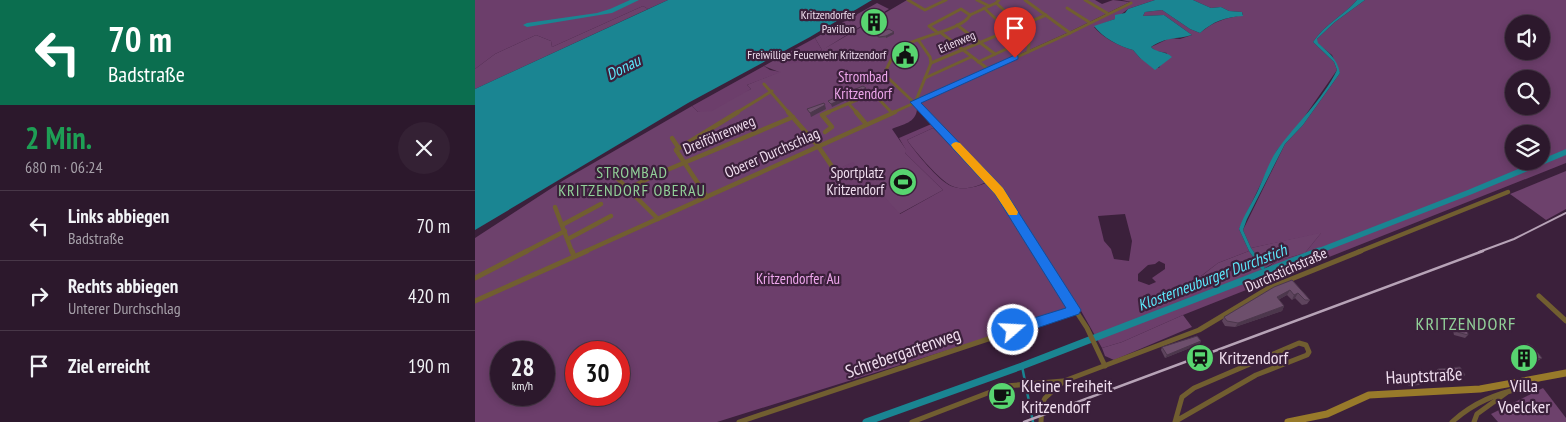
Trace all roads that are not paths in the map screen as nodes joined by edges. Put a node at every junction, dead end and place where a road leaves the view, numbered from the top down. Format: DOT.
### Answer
graph roads {
  1 [pos="909,0"];
  2 [pos="946,0"];
  3 [pos="977,0"];
  4 [pos="1085,0"];
  5 [pos="1027,1"];
  6 [pos="997,2"];
  7 [pos="1131,3"];
  8 [pos="989,6"];
  9 [pos="984,8"];
  10 [pos="1067,8"];
  11 [pos="1107,13"];
  12 [pos="970,15"];
  13 [pos="1045,15"];
  14 [pos="996,19"];
  15 [pos="1089,22"];
  16 [pos="1021,25"];
  17 [pos="957,26"];
  18 [pos="939,33"];
  19 [pos="1070,33"];
  20 [pos="998,35"];
  21 [pos="919,41"];
  22 [pos="981,42"];
  23 [pos="963,50"];
  24 [pos="1028,52"];
  25 [pos="995,54"];
  26 [pos="971,57"];
  27 [pos="978,62"];
  28 [pos="931,63"];
  29 [pos="988,69"];
  30 [pos="925,78"];
  31 [pos="764,84"];
  32 [pos="772,91"];
  33 [pos="915,102"];
  34 [pos="849,104"];
  35 [pos="892,113"];
  36 [pos="793,117"];
  37 [pos="866,124"];
  38 [pos="825,132"];
  39 [pos="672,138"];
  40 [pos="818,146"];
  41 [pos="676,150"];
  42 [pos="684,163"];
  43 [pos="833,168"];
  44 [pos="613,174"];
  45 [pos="628,189"];
  46 [pos="1509,192"];
  47 [pos="707,197"];
  48 [pos="601,204"];
  49 [pos="555,207"];
  50 [pos="611,216"];
  51 [pos="658,219"];
  52 [pos="562,225"];
  53 [pos="565,231"];
  54 [pos="568,239"];
  55 [pos="574,256"];
  56 [pos="475,278"];
  57 [pos="1539,296"];
  58 [pos="475,301"];
  59 [pos="1075,310"];
  60 [pos="1566,321"];
  61 [pos="1105,366"];
  62 [pos="1566,373"];
  63 [pos="1529,380"];
  64 [pos="1064,381"];
  65 [pos="1510,391"];
  66 [pos="739,422"];
  67 [pos="913,422"];
  68 [pos="1041,422"];
  69 [pos="1175,422"];
  70 [pos="1288,422"];
  71 [pos="1452,422"];
  72 [pos="1474,422"];
  1 -- 2 [label="street"];
  3 -- 8 [label="street"];
  4 -- 11 [label="street"];
  5 -- 13 [label="street"];
  6 -- 8 [label="street"];
  6 -- 16 [label="street"];
  7 -- 11 [label="street, Oberer Durchschlag"];
  8 -- 9 [label="street"];
  9 -- 12 [label="street"];
  9 -- 14 [label="street"];
  10 -- 15 [label="street"];
  11 -- 15 [label="street, Oberer Durchschlag"];
  12 -- 17 [label="street"];
  12 -- 18 [label="street"];
  13 -- 16 [label="street, Erlenweg"];
  13 -- 19 [label="street"];
  15 -- 19 [label="street, Oberer Durchschlag"];
  16 -- 20 [label="street, Erlenweg"];
  16 -- 24 [label="street"];
  17 -- 18 [label="street"];
  17 -- 22 [label="street"];
  18 -- 21 [label="street"];
  18 -- 23 [label="street"];
  19 -- 24 [label="street, Oberer Durchschlag"];
  20 -- 22 [label="street, Erlenweg"];
  20 -- 25 [label="street"];
  21 -- 28 [label="street"];
  21 -- 33 [label="street"];
  22 -- 23 [label="street, Erlenweg"];
  22 -- 25 [label="street"];
  23 -- 26 [label="street"];
  23 -- 28 [label="street, Erlenweg"];
  24 -- 29 [label="street, Oberer Durchschlag"];
  25 -- 27 [label="street"];
  26 -- 27 [label="street"];
  26 -- 30 [label="street"];
  27 -- 29 [label="street"];
  28 -- 30 [label="street"];
  29 -- 33 [label="street, Oberer Durchschlag"];
  30 -- 33 [label="street"];
  31 -- 32 [label="street"];
  32 -- 36 [label="street"];
  32 -- 41 [label="street"];
  33 -- 35 [label="street, Oberer Durchschlag"];
  33 -- 59 [label="street"];
  34 -- 35 [label="street"];
  34 -- 37 [label="street"];
  34 -- 38 [label="street"];
  35 -- 37 [label="street, Oberer Durchschlag"];
  36 -- 40 [label="street"];
  36 -- 42 [label="street, Dreiföhrenweg"];
  37 -- 40 [label="street, Oberer Durchschlag"];
  39 -- 41 [label="street"];
  40 -- 43 [label="street"];
  40 -- 47 [label="street, Oberer Durchschlag"];
  41 -- 42 [label="street"];
  42 -- 45 [label="street, Dreiföhrenweg"];
  42 -- 47 [label="street"];
  44 -- 45 [label="street"];
  45 -- 51 [label="street"];
  46 -- 61 [label="street, Durchstichstraße"];
  47 -- 51 [label="street, Oberer Durchschlag"];
  48 -- 52 [label="street"];
  49 -- 52 [label="street"];
  50 -- 54 [label="street"];
  51 -- 55 [label="street, Oberer Durchschlag"];
  52 -- 53 [label="street"];
  53 -- 54 [label="street"];
  53 -- 56 [label="street"];
  54 -- 55 [label="street"];
  55 -- 58 [label="street, Oberer Durchschlag"];
  57 -- 60 [label="street"];
  59 -- 61 [label="street"];
  59 -- 66 [label="street, Schrebergartenweg"];
  61 -- 64 [label="street, Durchstichstraße"];
  62 -- 63 [label="main road, Hauptstraße"];
  63 -- 65 [label="street"];
  63 -- 70 [label="main road, Hauptstraße"];
  64 -- 67 [label="street"];
  64 -- 68 [label="street"];
  65 -- 71 [label="street"];
  65 -- 72 [label="street"];
  69 -- 69 [label="street"];
}
